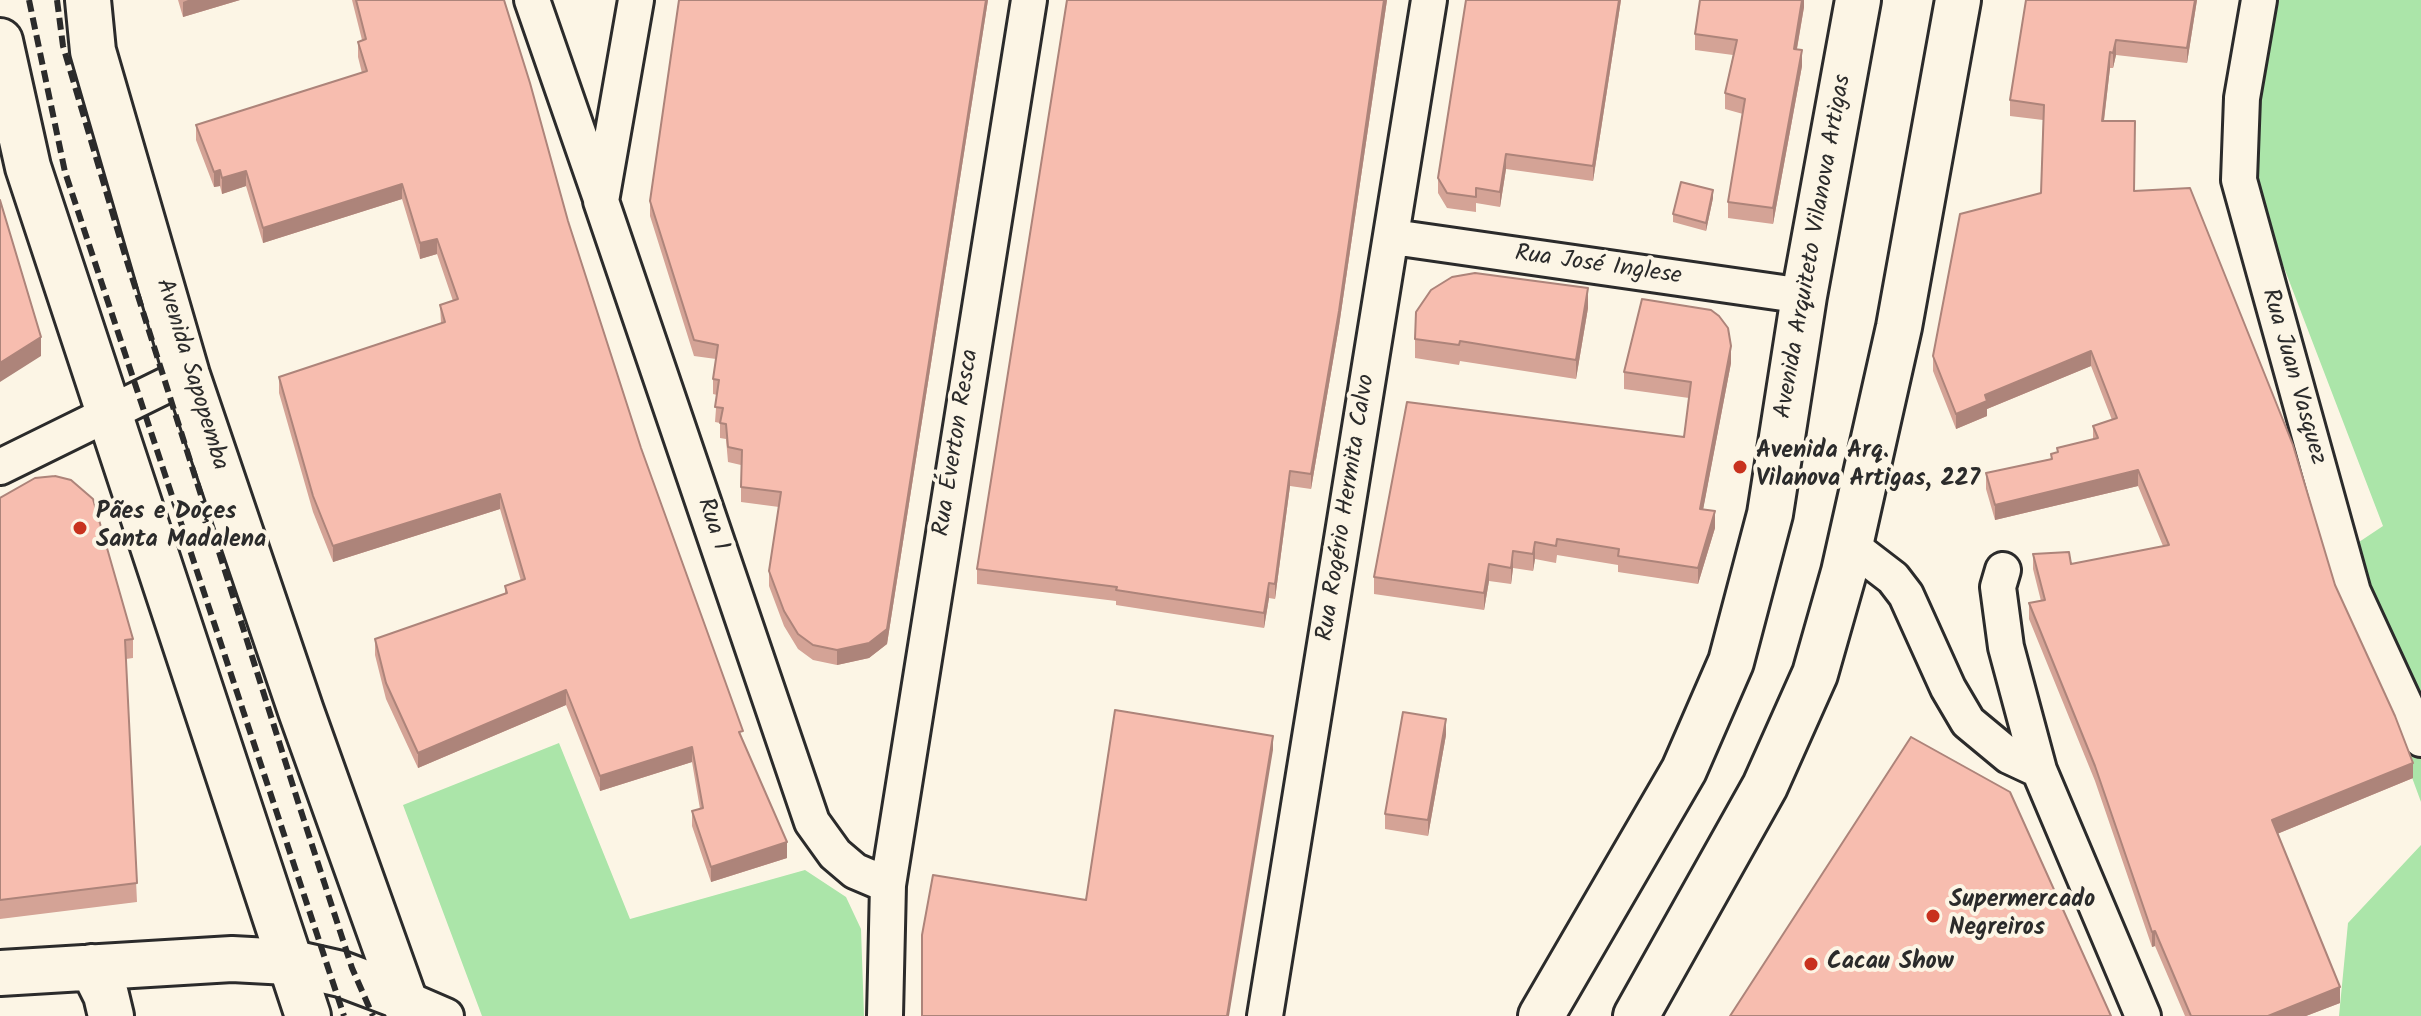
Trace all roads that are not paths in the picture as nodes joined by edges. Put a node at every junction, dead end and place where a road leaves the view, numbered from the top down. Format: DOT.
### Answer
graph roads {
  1 [pos="88,0"];
  2 [pos="532,0"];
  3 [pos="636,0"];
  4 [pos="1029,0"];
  5 [pos="1429,0"];
  6 [pos="1858,0"];
  7 [pos="1958,0"];
  8 [pos="2259,0"];
  9 [pos="0,41"];
  10 [pos="601,201"];
  11 [pos="1393,237"];
  12 [pos="1804,296"];
  13 [pos="187,375"];
  14 [pos="108,412"];
  15 [pos="0,467"];
  16 [pos="1850,545"];
  17 [pos="2003,570"];
  18 [pos="2421,739"];
  19 [pos="2039,770"];
  20 [pos="888,885"];
  21 [pos="288,962"];
  22 [pos="135,965"];
  23 [pos="92,967"];
  24 [pos="0,973"];
  25 [pos="406,1006"];
  26 [pos="111,1016"];
  27 [pos="132,1016"];
  28 [pos="308,1016"];
  29 [pos="446,1016"];
  30 [pos="885,1016"];
  31 [pos="1265,1016"];
  32 [pos="1541,1016"];
  33 [pos="1636,1016"];
  34 [pos="2143,1016"];
  1 -- 13 [label="main road, Avenida Sapopemba"];
  2 -- 10 [label="street"];
  3 -- 10 [label="street, Rua 1"];
  4 -- 20 [label="street, Rua Éverton Resca"];
  5 -- 11 [label="street, Rua Rogério Hermita Calvo"];
  6 -- 12 [label="main road, Avenida Arquiteto Vilanova Artigas"];
  7 -- 16 [label="main road"];
  8 -- 18 [label="street, Rua Juan Vasquez"];
  9 -- 14 [label="main road"];
  10 -- 20 [label="street, Rua 1"];
  11 -- 12 [label="street, Rua José Inglese"];
  11 -- 31 [label="street, Rua Rogério Hermita Calvo"];
  12 -- 32 [label="main road, Avenida Arquiteto Vilanova Artigas"];
  13 -- 14 [label="street"];
  13 -- 25 [label="main road, Avenida Sapopemba"];
  14 -- 15 [label="street"];
  14 -- 21 [label="main road"];
  16 -- 19 [label="street"];
  16 -- 33 [label="main road"];
  17 -- 19 [label="street"];
  19 -- 34 [label="street"];
  20 -- 30 [label="street"];
  21 -- 22 [label="main road"];
  21 -- 25 [label="main road"];
  21 -- 28 [label="main road"];
  22 -- 23 [label="main road"];
  22 -- 27 [label="main road"];
  23 -- 24 [label="main road"];
  23 -- 26 [label="main road"];
  25 -- 29 [label="street"];
}
